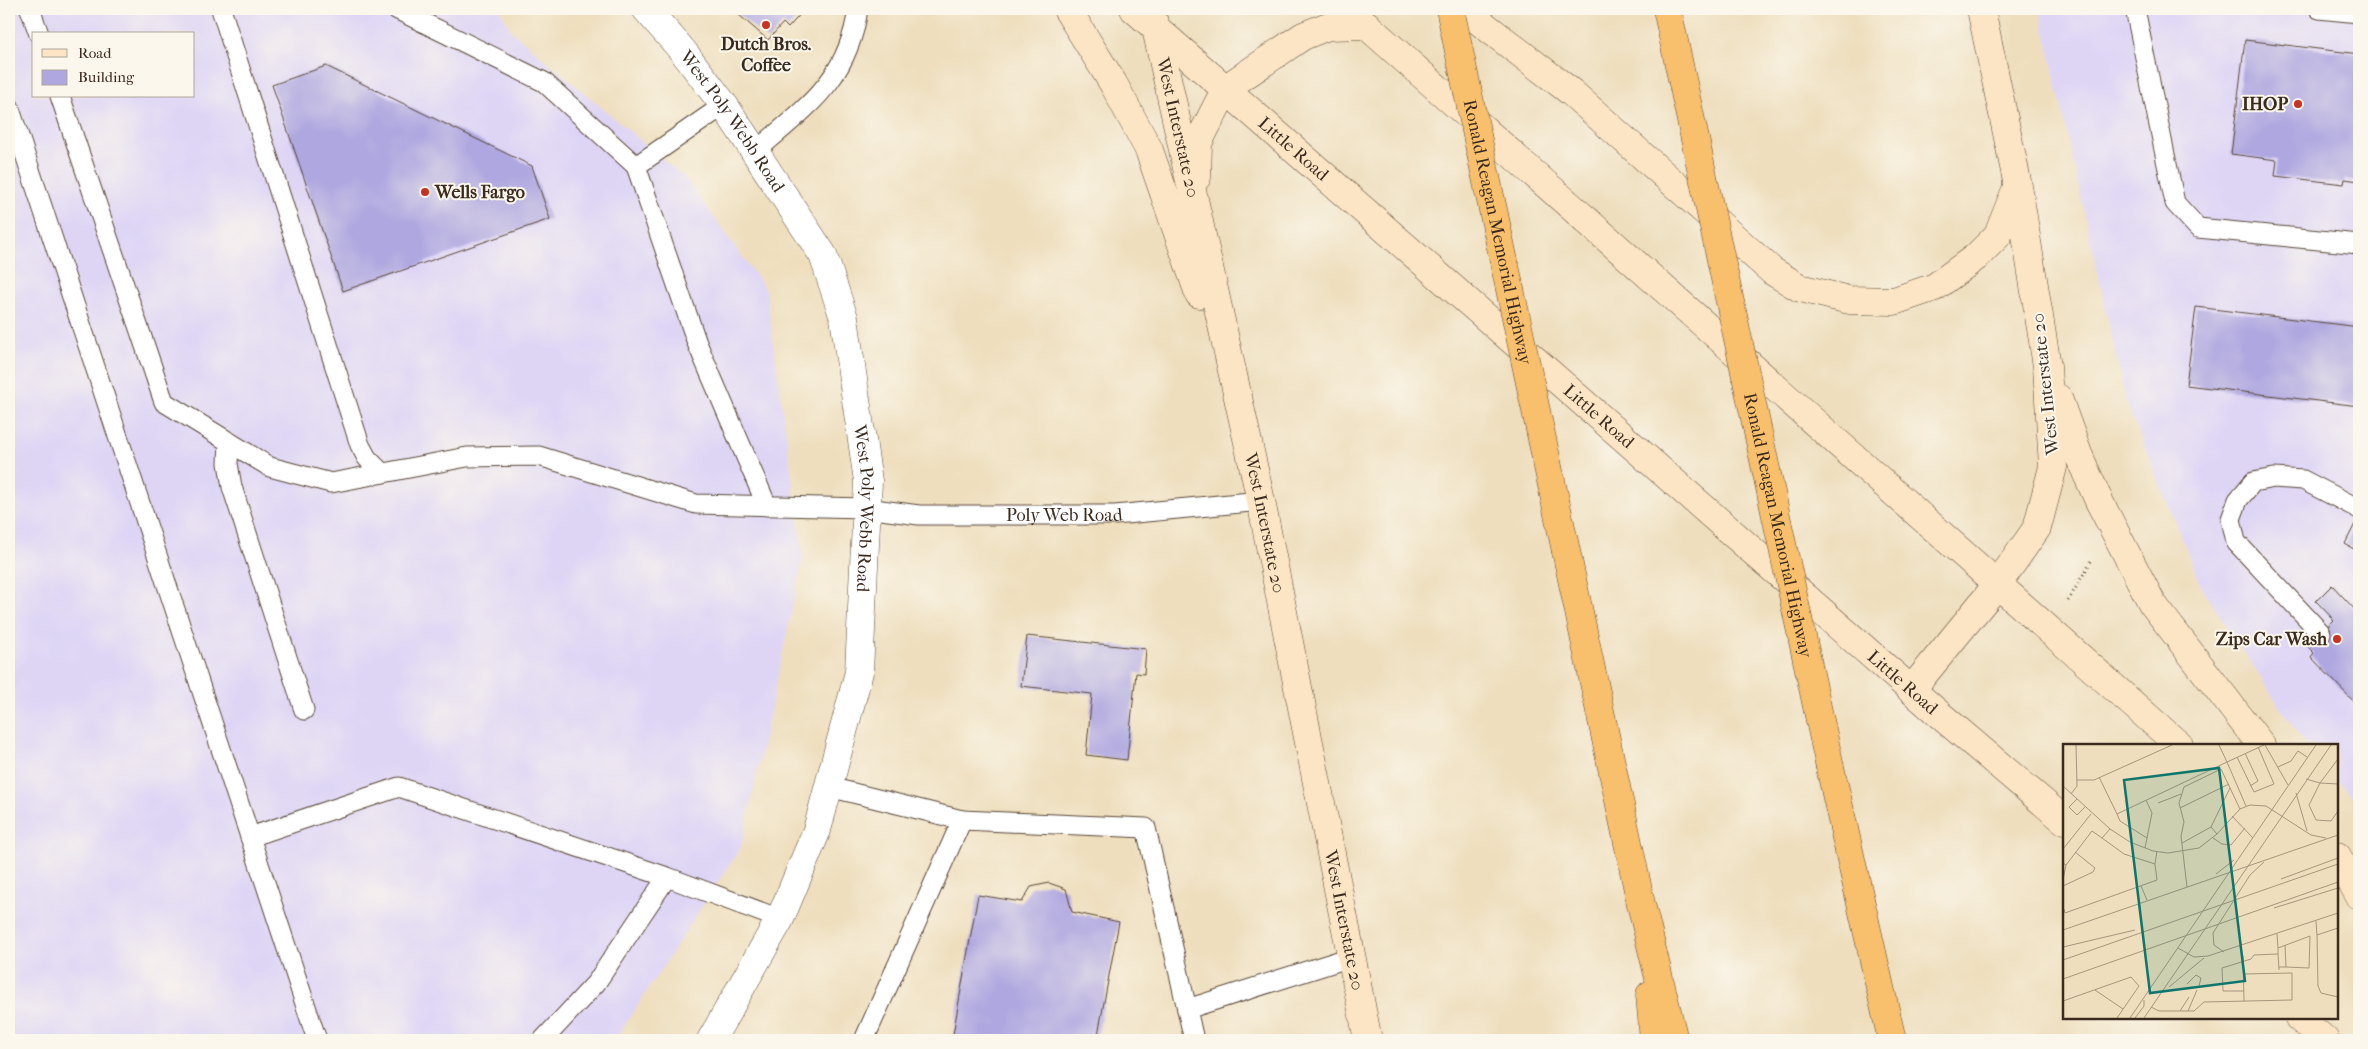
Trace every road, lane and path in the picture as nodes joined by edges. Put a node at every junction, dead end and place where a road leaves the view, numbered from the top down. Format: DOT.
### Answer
graph roads {
  1 [pos="30,9"];
  2 [pos="221,9"];
  3 [pos="396,9"];
  4 [pos="646,9"];
  5 [pos="858,9"];
  6 [pos="1067,9"];
  7 [pos="1134,9"];
  8 [pos="1450,9"];
  9 [pos="1463,9"];
  10 [pos="1667,9"];
  11 [pos="1980,9"];
  12 [pos="2135,9"];
  13 [pos="2319,9"];
  14 [pos="2359,13"];
  15 [pos="1357,17"];
  16 [pos="1154,18"];
  17 [pos="38,32"];
  18 [pos="1226,88"];
  19 [pos="61,98"];
  20 [pos="9,106"];
  21 [pos="724,106"];
  22 [pos="755,152"];
  23 [pos="636,166"];
  24 [pos="2018,186"];
  25 [pos="1195,206"];
  26 [pos="2359,244"];
  27 [pos="2047,366"];
  28 [pos="1238,405"];
  29 [pos="229,442"];
  30 [pos="382,473"];
  31 [pos="1261,501"];
  32 [pos="767,506"];
  33 [pos="866,508"];
  34 [pos="2359,509"];
  35 [pos="2094,555"];
  36 [pos="1997,585"];
  37 [pos="2066,604"];
  38 [pos="2321,633"];
  39 [pos="1911,690"];
  40 [pos="304,710"];
  41 [pos="2178,744"];
  42 [pos="2260,744"];
  43 [pos="829,787"];
  44 [pos="2063,819"];
  45 [pos="962,820"];
  46 [pos="250,837"];
  47 [pos="2338,858"];
  48 [pos="667,877"];
  49 [pos="2338,883"];
  50 [pos="2359,895"];
  51 [pos="1641,904"];
  52 [pos="2359,904"];
  53 [pos="780,919"];
  54 [pos="1351,957"];
  55 [pos="1187,1009"];
  56 [pos="2300,1019"];
  57 [pos="317,1040"];
  58 [pos="543,1040"];
  59 [pos="711,1040"];
  60 [pos="864,1040"];
  61 [pos="1194,1040"];
  62 [pos="1368,1040"];
  63 [pos="1654,1040"];
  64 [pos="1674,1040"];
  65 [pos="1892,1040"];
  66 [pos="2326,1040"];
  1 -- 17 [label="lane"];
  2 -- 30 [label="lane"];
  3 -- 23 [label="lane"];
  4 -- 21 [label="street, West Poly Webb Road"];
  5 -- 22 [label="lane"];
  6 -- 28 [label="main road"];
  7 -- 16 [label="main road, Little Road"];
  8 -- 51 [label="highway, Ronald Reagan Memorial Highway, bridge"];
  9 -- 24 [label="main road"];
  10 -- 65 [label="highway, Ronald Reagan Memorial Highway, bridge"];
  11 -- 24 [label="main road, West Interstate 20"];
  12 -- 26 [label="lane"];
  13 -- 14 [label="lane"];
  15 -- 18 [label="main road"];
  15 -- 36 [label="main road"];
  16 -- 18 [label="main road, Little Road"];
  16 -- 25 [label="main road, West Interstate 20"];
  18 -- 25 [label="main road"];
  18 -- 39 [label="main road, Little Road"];
  19 -- 29 [label="lane, Poly Web Road"];
  20 -- 46 [label="lane"];
  21 -- 22 [label="street, West Poly Webb Road"];
  21 -- 23 [label="lane"];
  22 -- 33 [label="street, West Poly Webb Road"];
  23 -- 32 [label="lane"];
  24 -- 27 [label="main road, West Interstate 20"];
  25 -- 28 [label="main road, West Interstate 20"];
  27 -- 36 [label="main road, West Interstate 20"];
  27 -- 42 [label="main road"];
  28 -- 31 [label="main road, West Interstate 20"];
  29 -- 30 [label="lane, Poly Web Road"];
  29 -- 40 [label="lane"];
  30 -- 32 [label="lane, Poly Web Road"];
  31 -- 33 [label="lane, Poly Web Road"];
  31 -- 54 [label="main road, West Interstate 20"];
  32 -- 33 [label="lane, Poly Web Road"];
  33 -- 43 [label="street, West Poly Webb Road"];
  34 -- 38 [label="lane"];
  35 -- 37 [label="path"];
  36 -- 39 [label="main road, West Interstate 20"];
  36 -- 41 [label="main road"];
  39 -- 44 [label="main road, Little Road"];
  43 -- 45 [label="lane"];
  43 -- 53 [label="street, West Poly Webb Road"];
  45 -- 55 [label="lane"];
  45 -- 60 [label="lane"];
  46 -- 48 [label="lane"];
  46 -- 57 [label="lane"];
  47 -- 50 [label="main road"];
  48 -- 53 [label="lane"];
  48 -- 58 [label="lane"];
  49 -- 52 [label="main road"];
  51 -- 63 [label="highway"];
  51 -- 64 [label="highway, Ronald Reagan Memorial Highway"];
  53 -- 59 [label="street, West Poly Webb Road"];
  54 -- 55 [label="lane"];
  54 -- 62 [label="main road, West Interstate 20"];
  55 -- 61 [label="lane"];
  56 -- 66 [label="main road"];
}
